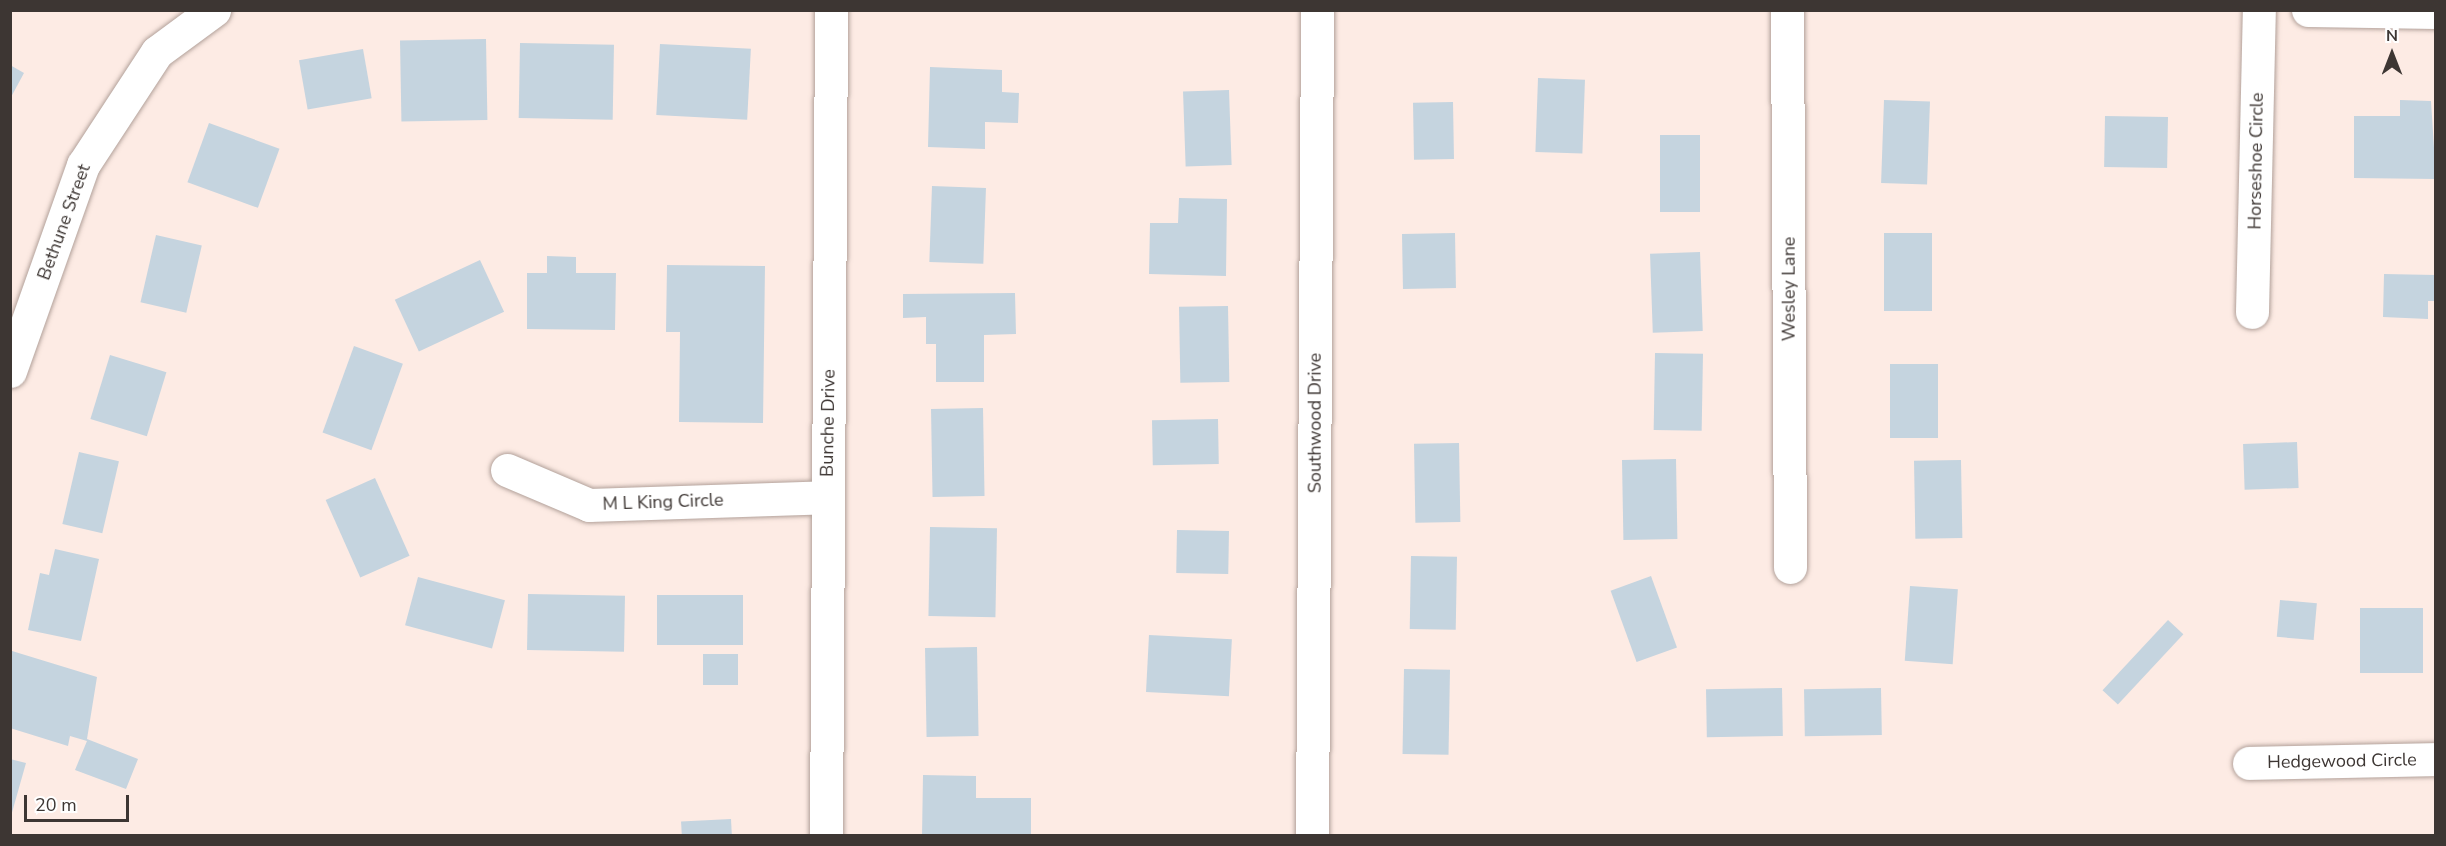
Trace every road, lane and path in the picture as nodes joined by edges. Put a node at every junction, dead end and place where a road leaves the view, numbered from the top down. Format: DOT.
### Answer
graph roads {
  1 [pos="214,10"];
  2 [pos="831,10"];
  3 [pos="1317,10"];
  4 [pos="1787,10"];
  5 [pos="2259,10"];
  6 [pos="2308,10"];
  7 [pos="2436,12"];
  8 [pos="2252,312"];
  9 [pos="10,371"];
  10 [pos="507,470"];
  11 [pos="826,497"];
  12 [pos="1790,567"];
  13 [pos="2436,759"];
  14 [pos="2249,763"];
  15 [pos="826,836"];
  16 [pos="1312,836"];
  1 -- 9 [label="street, Bethune Street"];
  2 -- 11 [label="street, Bunche Drive"];
  3 -- 16 [label="street, Southwood Drive"];
  4 -- 12 [label="street, Wesley Lane"];
  5 -- 8 [label="street, Horseshoe Circle"];
  6 -- 7 [label="street"];
  10 -- 11 [label="street, M L King Circle"];
  11 -- 15 [label="street, Bunche Drive"];
  13 -- 14 [label="street, Hedgewood Circle"];
}
